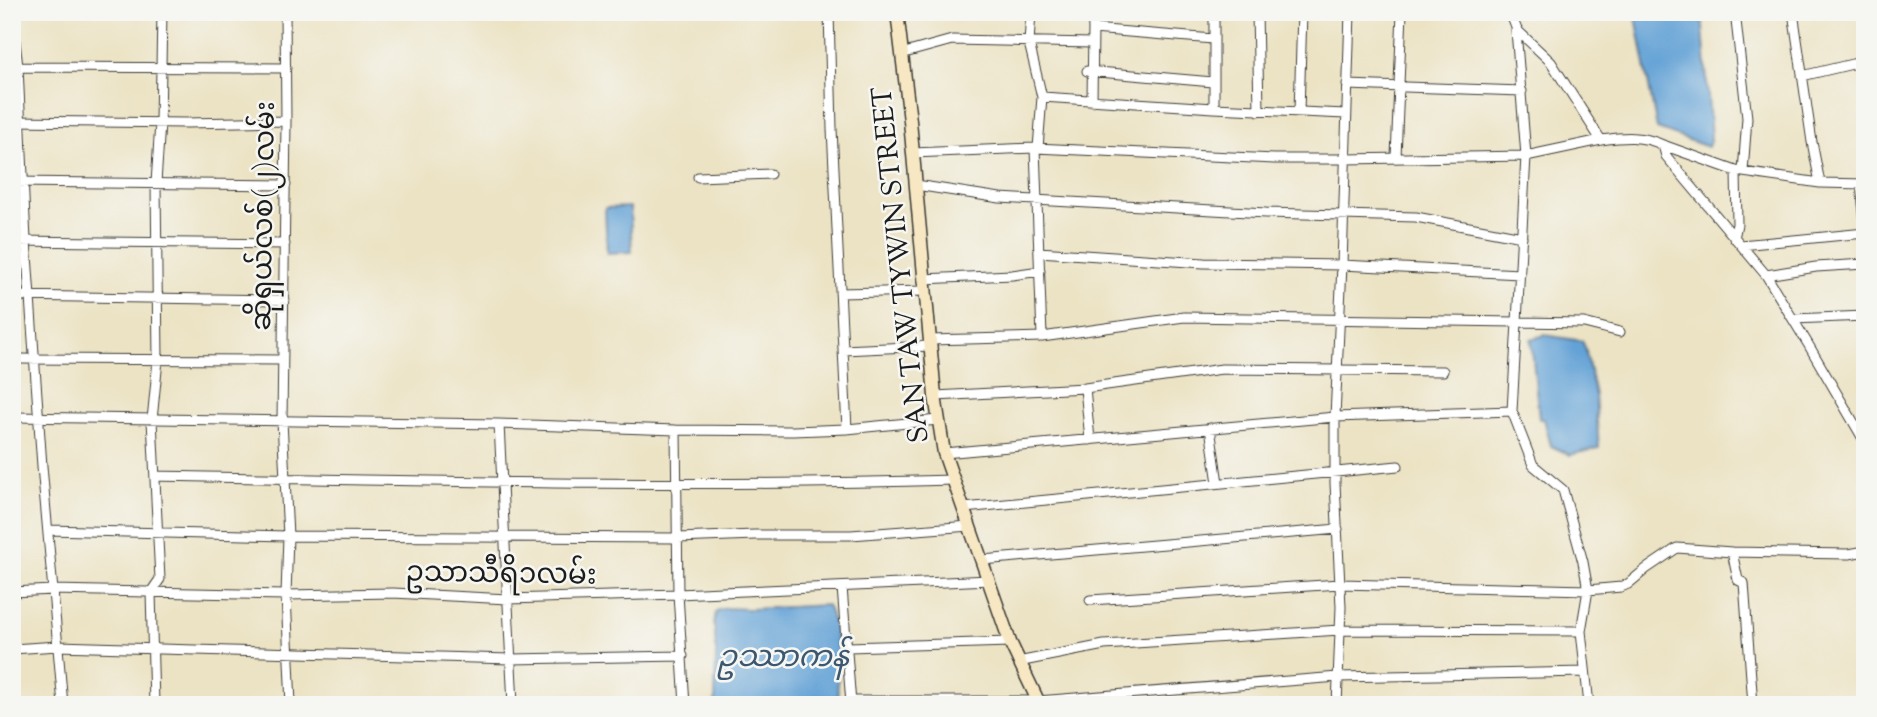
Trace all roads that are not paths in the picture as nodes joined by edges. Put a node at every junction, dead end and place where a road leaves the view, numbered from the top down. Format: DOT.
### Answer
graph roads {
  1 [pos="162,12"];
  2 [pos="285,12"];
  3 [pos="829,12"];
  4 [pos="897,12"];
  5 [pos="1031,12"];
  6 [pos="1092,12"];
  7 [pos="1214,12"];
  8 [pos="1257,12"];
  9 [pos="1302,12"];
  10 [pos="1350,12"];
  11 [pos="1402,12"];
  12 [pos="1512,12"];
  13 [pos="1735,12"];
  14 [pos="1793,12"];
  15 [pos="12,18"];
  16 [pos="1093,29"];
  17 [pos="1517,30"];
  18 [pos="1213,39"];
  19 [pos="1029,43"];
  20 [pos="1092,43"];
  21 [pos="901,54"];
  22 [pos="1865,61"];
  23 [pos="15,67"];
  24 [pos="160,68"];
  25 [pos="286,68"];
  26 [pos="1088,71"];
  27 [pos="1802,76"];
  28 [pos="1213,82"];
  29 [pos="1347,85"];
  30 [pos="1399,86"];
  31 [pos="1522,91"];
  32 [pos="1042,97"];
  33 [pos="1092,101"];
  34 [pos="1214,108"];
  35 [pos="1259,111"];
  36 [pos="1299,112"];
  37 [pos="1346,114"];
  38 [pos="16,121"];
  39 [pos="286,121"];
  40 [pos="160,123"];
  41 [pos="1601,140"];
  42 [pos="1663,145"];
  43 [pos="1036,148"];
  44 [pos="913,153"];
  45 [pos="1526,156"];
  46 [pos="1396,157"];
  47 [pos="1345,159"];
  48 [pos="1740,172"];
  49 [pos="770,174"];
  50 [pos="698,177"];
  51 [pos="12,182"];
  52 [pos="23,182"];
  53 [pos="156,183"];
  54 [pos="1820,183"];
  55 [pos="1863,184"];
  56 [pos="285,185"];
  57 [pos="916,185"];
  58 [pos="1035,199"];
  59 [pos="1344,214"];
  60 [pos="1865,223"];
  61 [pos="1865,233"];
  62 [pos="1521,237"];
  63 [pos="12,241"];
  64 [pos="26,241"];
  65 [pos="156,242"];
  66 [pos="1738,242"];
  67 [pos="285,244"];
  68 [pos="1039,252"];
  69 [pos="1865,264"];
  70 [pos="1342,265"];
  71 [pos="1040,271"];
  72 [pos="1520,274"];
  73 [pos="1766,275"];
  74 [pos="924,285"];
  75 [pos="840,293"];
  76 [pos="12,296"];
  77 [pos="31,296"];
  78 [pos="158,298"];
  79 [pos="284,300"];
  80 [pos="1865,316"];
  81 [pos="1340,318"];
  82 [pos="1793,319"];
  83 [pos="1517,322"];
  84 [pos="1620,332"];
  85 [pos="1042,337"];
  86 [pos="929,343"];
  87 [pos="843,350"];
  88 [pos="12,359"];
  89 [pos="34,359"];
  90 [pos="158,360"];
  91 [pos="282,360"];
  92 [pos="1337,369"];
  93 [pos="1443,371"];
  94 [pos="1085,388"];
  95 [pos="935,396"];
  96 [pos="1512,411"];
  97 [pos="12,417"];
  98 [pos="38,417"];
  99 [pos="1335,417"];
  100 [pos="152,420"];
  101 [pos="938,420"];
  102 [pos="282,421"];
  103 [pos="499,424"];
  104 [pos="1210,428"];
  105 [pos="847,429"];
  106 [pos="676,430"];
  107 [pos="1090,440"];
  108 [pos="1865,441"];
  109 [pos="943,453"];
  110 [pos="1398,466"];
  111 [pos="1336,471"];
  112 [pos="155,476"];
  113 [pos="284,477"];
  114 [pos="953,480"];
  115 [pos="1218,483"];
  116 [pos="502,484"];
  117 [pos="676,484"];
  118 [pos="964,508"];
  119 [pos="970,526"];
  120 [pos="1338,529"];
  121 [pos="48,530"];
  122 [pos="159,532"];
  123 [pos="288,536"];
  124 [pos="505,536"];
  125 [pos="678,538"];
  126 [pos="1865,551"];
  127 [pos="1732,552"];
  128 [pos="982,560"];
  129 [pos="990,580"];
  130 [pos="1340,583"];
  131 [pos="842,587"];
  132 [pos="53,590"];
  133 [pos="1588,590"];
  134 [pos="12,592"];
  135 [pos="151,592"];
  136 [pos="678,594"];
  137 [pos="286,595"];
  138 [pos="508,599"];
  139 [pos="1090,600"];
  140 [pos="1340,630"];
  141 [pos="1581,631"];
  142 [pos="1010,642"];
  143 [pos="58,646"];
  144 [pos="848,647"];
  145 [pos="12,649"];
  146 [pos="153,650"];
  147 [pos="289,654"];
  148 [pos="683,656"];
  149 [pos="510,659"];
  150 [pos="1018,662"];
  151 [pos="1584,672"];
  152 [pos="1338,677"];
  153 [pos="851,703"];
  154 [pos="1039,703"];
  155 [pos="63,705"];
  156 [pos="154,705"];
  157 [pos="291,705"];
  158 [pos="513,705"];
  159 [pos="685,705"];
  160 [pos="1337,705"];
  161 [pos="1588,705"];
  162 [pos="1753,705"];
  1 -- 24 [label="street"];
  2 -- 25 [label="street, ဆိုရှယ်လစ်(၂)လမ်း"];
  3 -- 75 [label="street"];
  4 -- 21 [label="street, SAN TAW TYWIN STREET"];
  5 -- 19 [label="street"];
  6 -- 16 [label="street"];
  7 -- 18 [label="street"];
  8 -- 35 [label="street"];
  9 -- 36 [label="street"];
  10 -- 29 [label="street"];
  11 -- 30 [label="street"];
  12 -- 17 [label="street"];
  13 -- 48 [label="street"];
  14 -- 27 [label="street"];
  15 -- 23 [label="street"];
  16 -- 18 [label="street"];
  16 -- 20 [label="street"];
  17 -- 31 [label="street"];
  17 -- 41 [label="street"];
  18 -- 28 [label="street"];
  19 -- 20 [label="street"];
  19 -- 21 [label="street"];
  19 -- 32 [label="street"];
  20 -- 26 [label="street"];
  21 -- 44 [label="street, SAN TAW TYWIN STREET"];
  22 -- 27 [label="street"];
  23 -- 24 [label="street"];
  23 -- 38 [label="street"];
  24 -- 25 [label="street"];
  24 -- 40 [label="street"];
  25 -- 39 [label="street, ဆိုရှယ်လစ်(၂)လမ်း"];
  26 -- 28 [label="street"];
  26 -- 33 [label="street"];
  27 -- 54 [label="street"];
  28 -- 34 [label="street"];
  29 -- 30 [label="street"];
  29 -- 37 [label="street"];
  30 -- 31 [label="street"];
  30 -- 46 [label="street"];
  31 -- 45 [label="street"];
  32 -- 33 [label="street"];
  32 -- 43 [label="street"];
  33 -- 34 [label="street"];
  34 -- 35 [label="street"];
  35 -- 36 [label="street"];
  36 -- 37 [label="street"];
  37 -- 47 [label="street"];
  38 -- 40 [label="street"];
  38 -- 52 [label="street"];
  39 -- 40 [label="street"];
  39 -- 56 [label="street, ဆိုရှယ်လစ်(၂)လမ်း"];
  40 -- 53 [label="street"];
  41 -- 42 [label="street"];
  41 -- 45 [label="street"];
  42 -- 48 [label="street"];
  42 -- 66 [label="street"];
  43 -- 44 [label="street"];
  43 -- 47 [label="street"];
  43 -- 58 [label="street"];
  44 -- 57 [label="street, SAN TAW TYWIN STREET"];
  45 -- 46 [label="street"];
  45 -- 62 [label="street"];
  46 -- 47 [label="street"];
  47 -- 59 [label="street"];
  48 -- 54 [label="street"];
  48 -- 66 [label="street"];
  49 -- 50 [label="street"];
  51 -- 52 [label="street"];
  52 -- 53 [label="street"];
  52 -- 64 [label="street"];
  53 -- 56 [label="street"];
  53 -- 65 [label="street"];
  54 -- 55 [label="street"];
  55 -- 60 [label="street"];
  56 -- 67 [label="street, ဆိုရှယ်လစ်(၂)လမ်း"];
  57 -- 58 [label="street"];
  57 -- 74 [label="street, SAN TAW TYWIN STREET"];
  58 -- 59 [label="street"];
  58 -- 68 [label="street"];
  59 -- 62 [label="street"];
  59 -- 70 [label="street"];
  61 -- 66 [label="street"];
  62 -- 72 [label="street"];
  63 -- 64 [label="street"];
  64 -- 65 [label="street"];
  64 -- 77 [label="street"];
  65 -- 67 [label="street"];
  65 -- 78 [label="street"];
  66 -- 73 [label="street"];
  67 -- 79 [label="street, ဆိုရှယ်လစ်(၂)လမ်း"];
  68 -- 70 [label="street"];
  68 -- 71 [label="street"];
  69 -- 73 [label="street"];
  70 -- 72 [label="street"];
  70 -- 81 [label="street"];
  71 -- 74 [label="street"];
  71 -- 85 [label="street"];
  72 -- 83 [label="street"];
  73 -- 82 [label="street"];
  74 -- 75 [label="street"];
  74 -- 86 [label="street, SAN TAW TYWIN STREET"];
  75 -- 87 [label="street"];
  76 -- 77 [label="street"];
  77 -- 78 [label="street"];
  77 -- 89 [label="street"];
  78 -- 79 [label="street"];
  78 -- 90 [label="street"];
  79 -- 91 [label="street, ဆိုရှယ်လစ်(၂)လမ်း"];
  80 -- 82 [label="street"];
  81 -- 83 [label="street"];
  81 -- 85 [label="street"];
  81 -- 92 [label="street"];
  82 -- 108 [label="street"];
  83 -- 84 [label="street"];
  83 -- 96 [label="street"];
  85 -- 86 [label="street"];
  86 -- 87 [label="street"];
  86 -- 95 [label="street, SAN TAW TYWIN STREET"];
  87 -- 105 [label="street"];
  88 -- 89 [label="street"];
  89 -- 90 [label="street"];
  89 -- 98 [label="street"];
  90 -- 91 [label="street"];
  90 -- 100 [label="street"];
  91 -- 102 [label="street, ဆိုရှယ်လစ်(၂)လမ်း"];
  92 -- 93 [label="street"];
  92 -- 94 [label="street"];
  92 -- 99 [label="street"];
  94 -- 95 [label="street"];
  94 -- 107 [label="street"];
  95 -- 101 [label="street, SAN TAW TYWIN STREET"];
  96 -- 99 [label="street"];
  96 -- 133 [label="street"];
  97 -- 98 [label="street"];
  98 -- 100 [label="street"];
  98 -- 121 [label="street"];
  99 -- 104 [label="street"];
  99 -- 111 [label="street"];
  100 -- 102 [label="street"];
  100 -- 112 [label="street"];
  101 -- 105 [label="street"];
  101 -- 109 [label="street, SAN TAW TYWIN STREET"];
  102 -- 103 [label="street"];
  102 -- 113 [label="street, ဆိုရှယ်လစ်(၂)လမ်း"];
  103 -- 106 [label="street"];
  103 -- 116 [label="street"];
  104 -- 107 [label="street"];
  104 -- 115 [label="street"];
  105 -- 106 [label="street"];
  106 -- 117 [label="street"];
  107 -- 109 [label="street"];
  109 -- 114 [label="street, SAN TAW TYWIN STREET"];
  110 -- 111 [label="street"];
  111 -- 115 [label="street"];
  111 -- 120 [label="street"];
  112 -- 113 [label="street"];
  112 -- 122 [label="street"];
  113 -- 116 [label="street"];
  113 -- 123 [label="street, ဆိုရှယ်လစ်(၂)လမ်း"];
  114 -- 117 [label="street"];
  114 -- 118 [label="street, SAN TAW TYWIN STREET"];
  115 -- 118 [label="street"];
  116 -- 117 [label="street"];
  116 -- 124 [label="street"];
  117 -- 125 [label="street"];
  118 -- 119 [label="street, SAN TAW TYWIN STREET"];
  119 -- 125 [label="street"];
  119 -- 128 [label="street, SAN TAW TYWIN STREET"];
  120 -- 128 [label="street"];
  120 -- 130 [label="street"];
  121 -- 122 [label="street"];
  121 -- 132 [label="street"];
  122 -- 123 [label="street"];
  122 -- 135 [label="street"];
  123 -- 124 [label="street"];
  123 -- 137 [label="street, ဆိုရှယ်လစ်(၂)လမ်း"];
  124 -- 125 [label="street"];
  124 -- 138 [label="street"];
  125 -- 136 [label="street"];
  126 -- 127 [label="street"];
  127 -- 133 [label="street"];
  127 -- 162 [label="street"];
  128 -- 129 [label="street, SAN TAW TYWIN STREET"];
  129 -- 131 [label="street, ဥသာသီရိ၁လမ်း"];
  129 -- 142 [label="street, SAN TAW TYWIN STREET"];
  130 -- 133 [label="street"];
  130 -- 139 [label="street"];
  130 -- 140 [label="street"];
  131 -- 136 [label="street, ဥသာသီရိ၁လမ်း"];
  131 -- 144 [label="street"];
  132 -- 134 [label="street, ဥသာသီရိ၁လမ်း"];
  132 -- 135 [label="street, ဥသာသီရိ၁လမ်း"];
  132 -- 143 [label="street"];
  133 -- 141 [label="street"];
  135 -- 137 [label="street, ဥသာသီရိ၁လမ်း"];
  135 -- 146 [label="street"];
  136 -- 138 [label="street, ဥသာသီရိ၁လမ်း"];
  136 -- 148 [label="street"];
  137 -- 138 [label="street, ဥသာသီရိ၁လမ်း"];
  137 -- 147 [label="street, ဆိုရှယ်လစ်(၂)လမ်း"];
  138 -- 149 [label="street"];
  140 -- 141 [label="street"];
  140 -- 150 [label="street"];
  140 -- 152 [label="street"];
  141 -- 151 [label="street"];
  142 -- 144 [label="street"];
  142 -- 150 [label="street, SAN TAW TYWIN STREET"];
  143 -- 145 [label="street"];
  143 -- 146 [label="street"];
  143 -- 155 [label="street"];
  144 -- 153 [label="street"];
  146 -- 147 [label="street"];
  146 -- 156 [label="street"];
  147 -- 149 [label="street"];
  147 -- 157 [label="street, ဆိုရှယ်လစ်(၂)လမ်း"];
  148 -- 149 [label="street"];
  148 -- 159 [label="street"];
  149 -- 158 [label="street"];
  150 -- 154 [label="street, SAN TAW TYWIN STREET"];
  151 -- 152 [label="street"];
  151 -- 161 [label="street"];
  152 -- 154 [label="street"];
  152 -- 160 [label="street"];
  153 -- 154 [label="street"];
}
